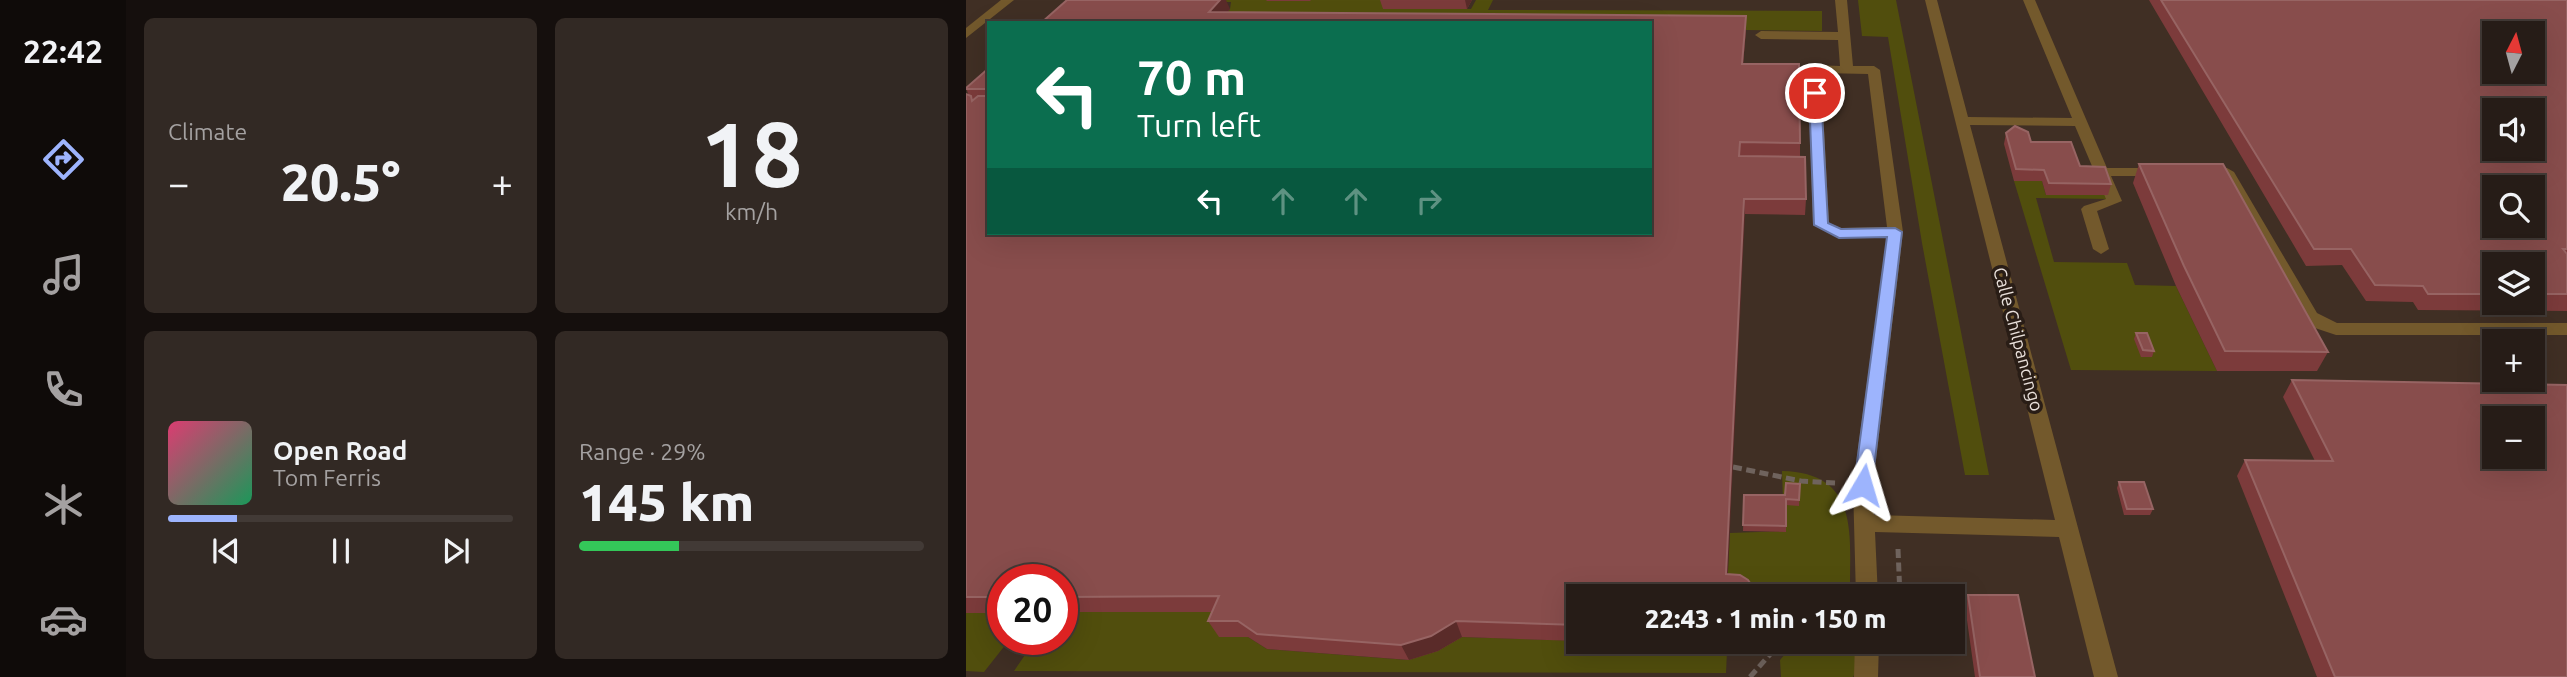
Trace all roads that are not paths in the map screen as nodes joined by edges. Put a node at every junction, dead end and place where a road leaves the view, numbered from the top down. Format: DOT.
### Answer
graph roads {
  1 [pos="1008,0"];
  2 [pos="1830,0"];
  3 [pos="1841,0"];
  4 [pos="1931,0"];
  5 [pos="2029,0"];
  6 [pos="966,34"];
  7 [pos="1761,36"];
  8 [pos="1844,36"];
  9 [pos="1847,70"];
  10 [pos="1962,121"];
  11 [pos="2080,122"];
  12 [pos="2102,172"];
  13 [pos="1895,232"];
  14 [pos="2101,249"];
  15 [pos="2567,329"];
  16 [pos="1865,523"];
  17 [pos="2068,529"];
  18 [pos="1867,584"];
  19 [pos="1867,654"];
  20 [pos="1866,677"];
  21 [pos="2106,677"];
  1 -- 6 [label="street"];
  2 -- 3 [label="street"];
  3 -- 8 [label="street"];
  4 -- 10 [label="street, Calle Chilpancingo"];
  5 -- 11 [label="street"];
  7 -- 8 [label="street"];
  8 -- 9 [label="street"];
  9 -- 13 [label="street"];
  9 -- 13 [label="street"];
  10 -- 11 [label="street"];
  10 -- 17 [label="street, Calle Chilpancingo"];
  11 -- 12 [label="street"];
  12 -- 14 [label="street"];
  12 -- 15 [label="street"];
  13 -- 16 [label="street"];
  16 -- 17 [label="street"];
  16 -- 18 [label="street"];
  17 -- 21 [label="street, Calle Chilpancingo"];
  19 -- 20 [label="street"];
}
